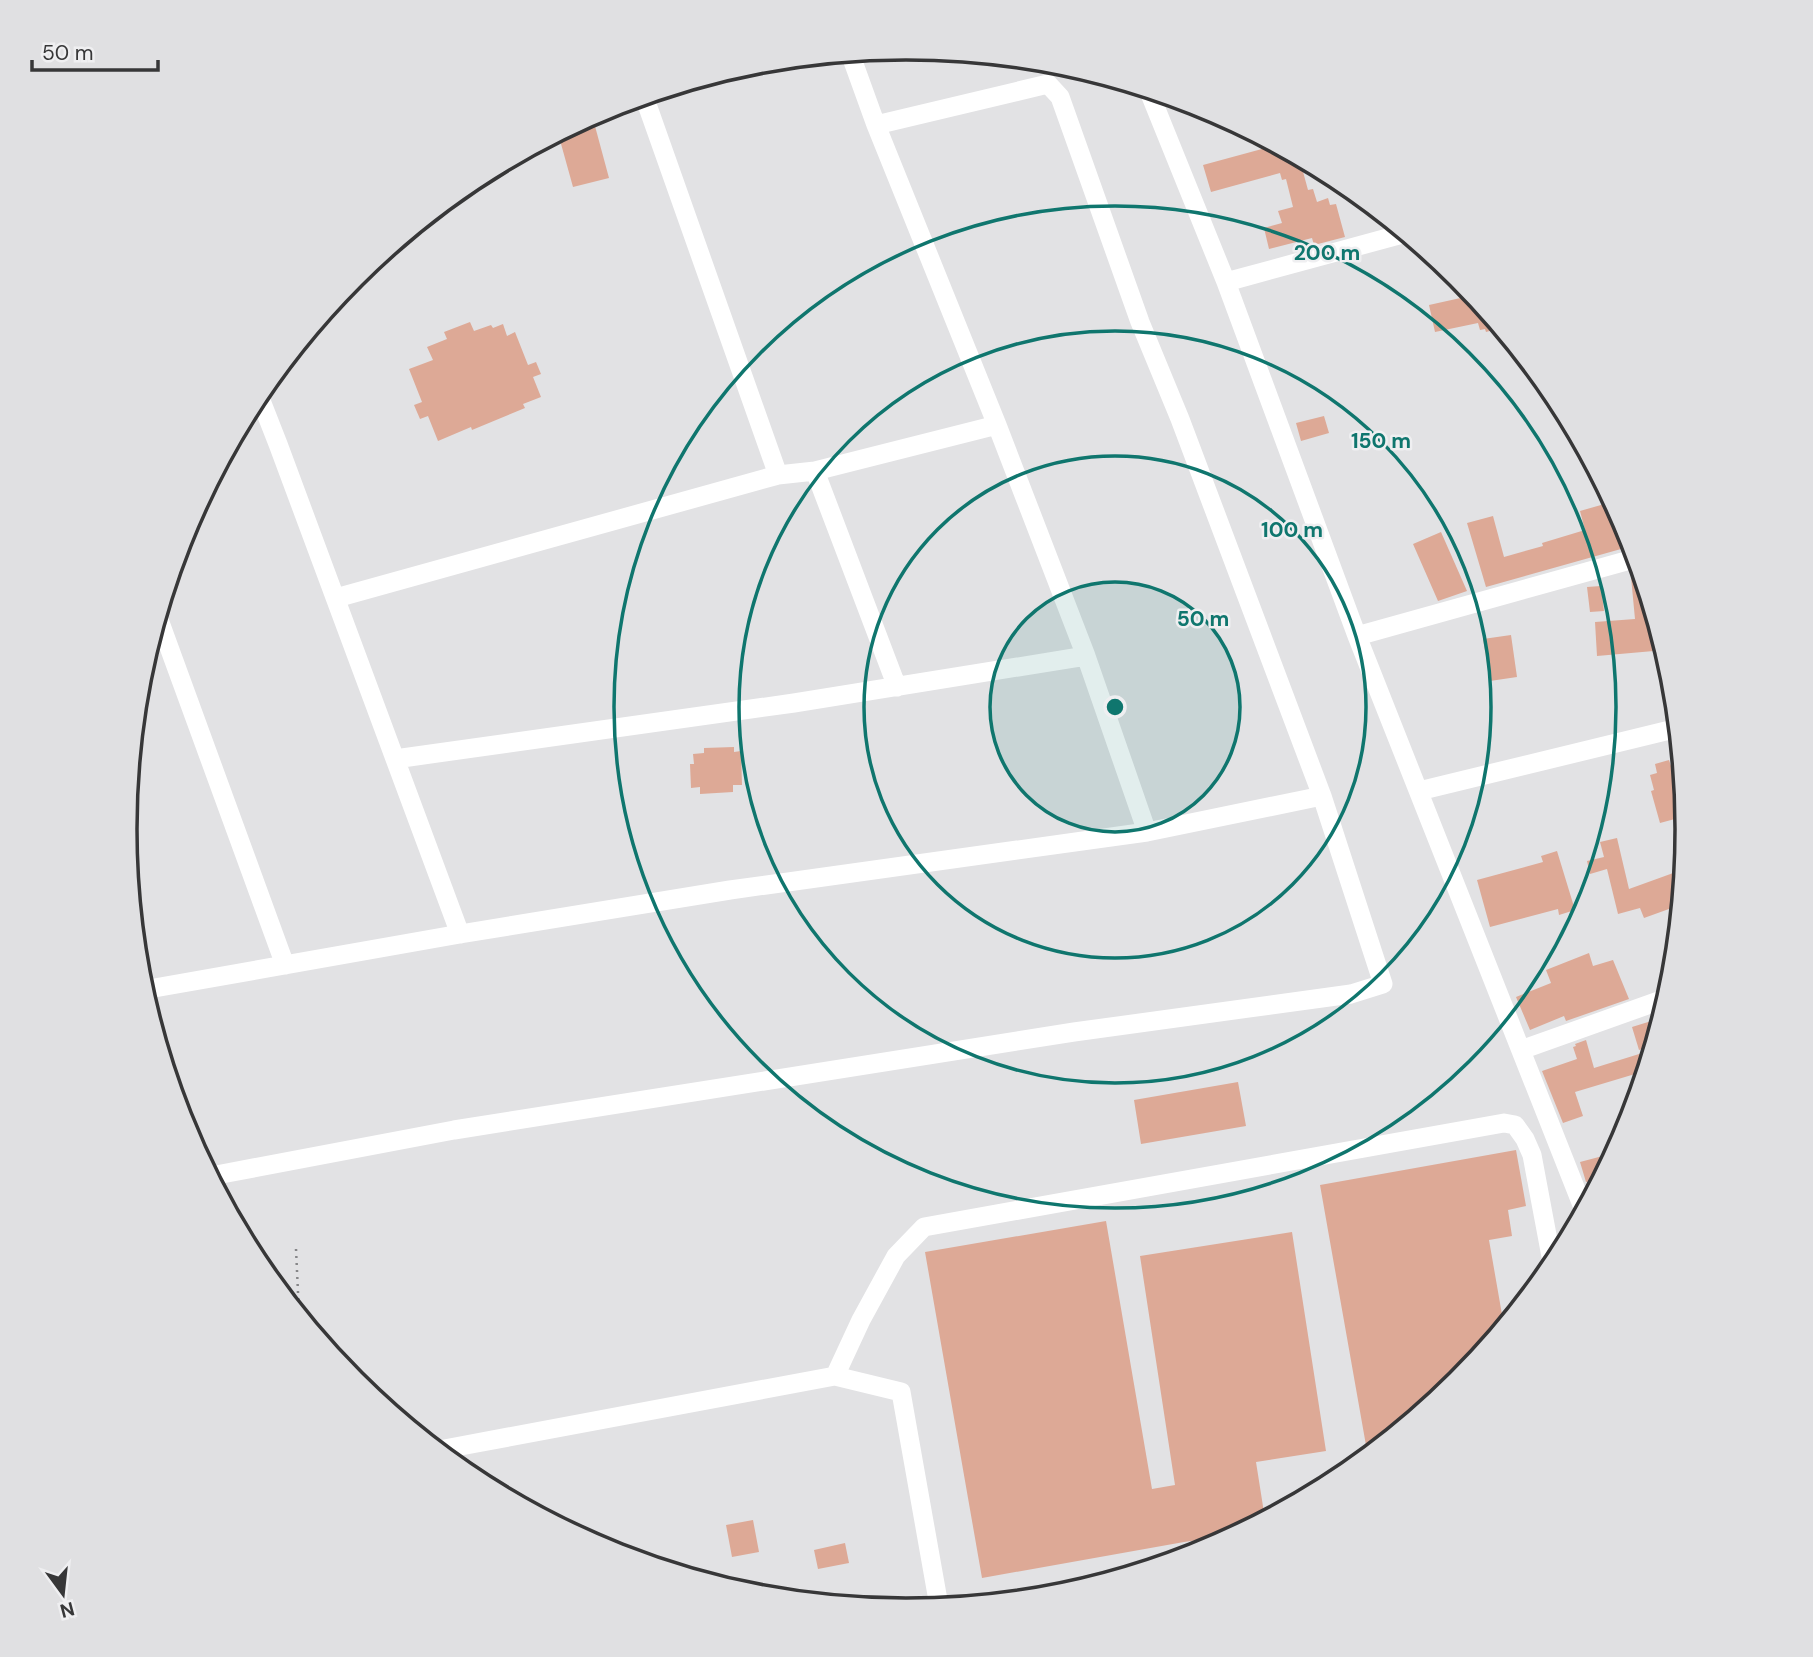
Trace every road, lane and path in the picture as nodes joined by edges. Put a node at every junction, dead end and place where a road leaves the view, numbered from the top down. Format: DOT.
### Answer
graph roads {
  1 [pos="853,61"];
  2 [pos="1152,99"];
  3 [pos="647,105"];
  4 [pos="876,125"];
  5 [pos="1396,236"];
  6 [pos="1226,282"];
  7 [pos="263,407"];
  8 [pos="996,425"];
  9 [pos="815,471"];
  10 [pos="778,475"];
  11 [pos="1627,561"];
  12 [pos="335,598"];
  13 [pos="163,632"];
  14 [pos="1356,636"];
  15 [pos="1086,656"];
  16 [pos="897,687"];
  17 [pos="1669,730"];
  18 [pos="395,759"];
  19 [pos="1419,791"];
  20 [pos="1322,796"];
  21 [pos="1147,832"];
  22 [pos="460,934"];
  23 [pos="285,965"];
  24 [pos="154,988"];
  25 [pos="1655,1002"];
  26 [pos="1521,1050"];
  27 [pos="220,1174"];
  28 [pos="1580,1199"];
  29 [pos="296,1248"];
  30 [pos="1550,1250"];
  31 [pos="298,1300"];
  32 [pos="835,1376"];
  33 [pos="451,1448"];
  34 [pos="937,1597"];
  1 -- 4 [label="street"];
  2 -- 6 [label="street"];
  3 -- 10 [label="street"];
  4 -- 8 [label="street"];
  4 -- 20 [label="street"];
  5 -- 6 [label="street"];
  6 -- 14 [label="street"];
  7 -- 12 [label="street"];
  8 -- 9 [label="street"];
  8 -- 15 [label="street"];
  9 -- 10 [label="street"];
  9 -- 16 [label="street"];
  10 -- 12 [label="street"];
  11 -- 14 [label="street"];
  12 -- 18 [label="street"];
  13 -- 23 [label="street"];
  14 -- 19 [label="street"];
  15 -- 16 [label="street"];
  15 -- 21 [label="street"];
  16 -- 18 [label="street"];
  17 -- 19 [label="street"];
  18 -- 22 [label="street"];
  19 -- 26 [label="street"];
  20 -- 21 [label="street"];
  20 -- 27 [label="street"];
  21 -- 22 [label="street"];
  22 -- 23 [label="street"];
  23 -- 24 [label="street"];
  25 -- 26 [label="street"];
  26 -- 28 [label="street"];
  29 -- 31 [label="path"];
  30 -- 32 [label="street"];
  32 -- 33 [label="street"];
  32 -- 34 [label="street"];
}
